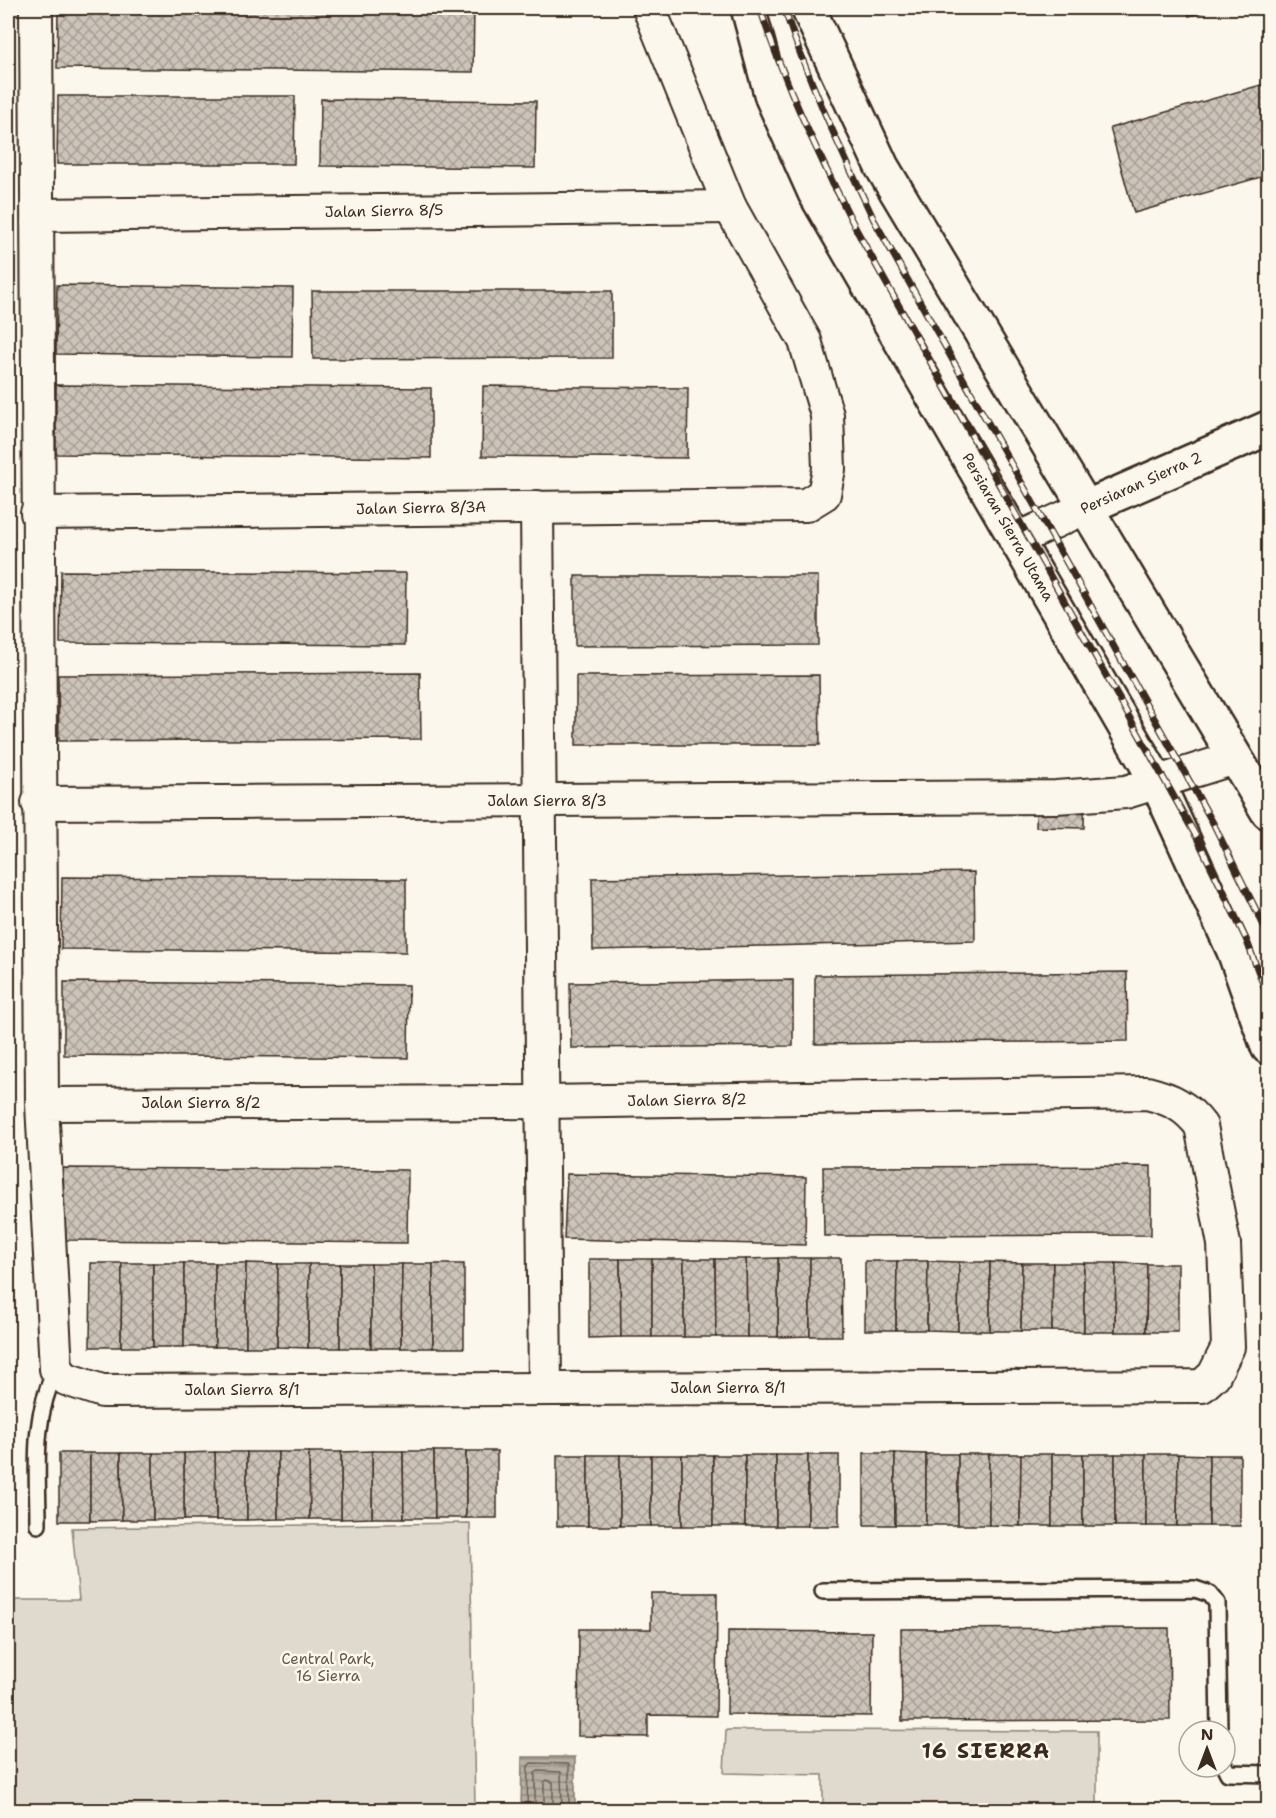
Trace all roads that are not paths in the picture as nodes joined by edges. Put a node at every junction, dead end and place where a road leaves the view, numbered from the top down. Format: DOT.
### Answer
graph roads {
  1 [pos="36,8"];
  2 [pos="649,8"];
  3 [pos="748,8"];
  4 [pos="808,8"];
  5 [pos="730,207"];
  6 [pos="38,215"];
  7 [pos="1269,428"];
  8 [pos="537,507"];
  9 [pos="1085,508"];
  10 [pos="37,513"];
  11 [pos="1015,540"];
  12 [pos="1235,758"];
  13 [pos="1157,782"];
  14 [pos="540,801"];
  15 [pos="38,803"];
  16 [pos="1269,812"];
  17 [pos="1269,1047"];
  18 [pos="543,1102"];
  19 [pos="42,1104"];
  20 [pos="1224,1244"];
  21 [pos="56,1369"];
  22 [pos="545,1389"];
  23 [pos="38,1525"];
  24 [pos="823,1591"];
  25 [pos="1219,1719"];
  26 [pos="1237,1773"];
  27 [pos="1269,1774"];
  1 -- 6 [label="street"];
  2 -- 5 [label="street"];
  3 -- 11 [label="main road, Persiaran Sierra Utama"];
  4 -- 9 [label="main road"];
  5 -- 6 [label="street, Jalan Sierra 8/5"];
  5 -- 8 [label="street, Jalan Sierra 8/3A"];
  6 -- 10 [label="street"];
  7 -- 9 [label="main road, Persiaran Sierra 2"];
  8 -- 10 [label="street, Jalan Sierra 8/3A"];
  8 -- 14 [label="street"];
  9 -- 11 [label="street, Persiaran Sierra 2"];
  9 -- 12 [label="main road"];
  10 -- 15 [label="street"];
  11 -- 13 [label="main road, Persiaran Sierra Utama"];
  12 -- 13 [label="street, Jalan Sierra 8/3"];
  12 -- 16 [label="main road"];
  13 -- 14 [label="street, Jalan Sierra 8/3"];
  13 -- 17 [label="main road, Persiaran Sierra Utama"];
  14 -- 15 [label="street, Jalan Sierra 8/3"];
  14 -- 18 [label="street"];
  15 -- 19 [label="street"];
  18 -- 19 [label="street, Jalan Sierra 8/2"];
  18 -- 20 [label="street, Jalan Sierra 8/2"];
  18 -- 22 [label="street"];
  19 -- 21 [label="street"];
  20 -- 22 [label="street, Jalan Sierra 8/1"];
  21 -- 22 [label="street, Jalan Sierra 8/1"];
  21 -- 23 [label="lane"];
  24 -- 25 [label="lane"];
  26 -- 27 [label="lane"];
}
